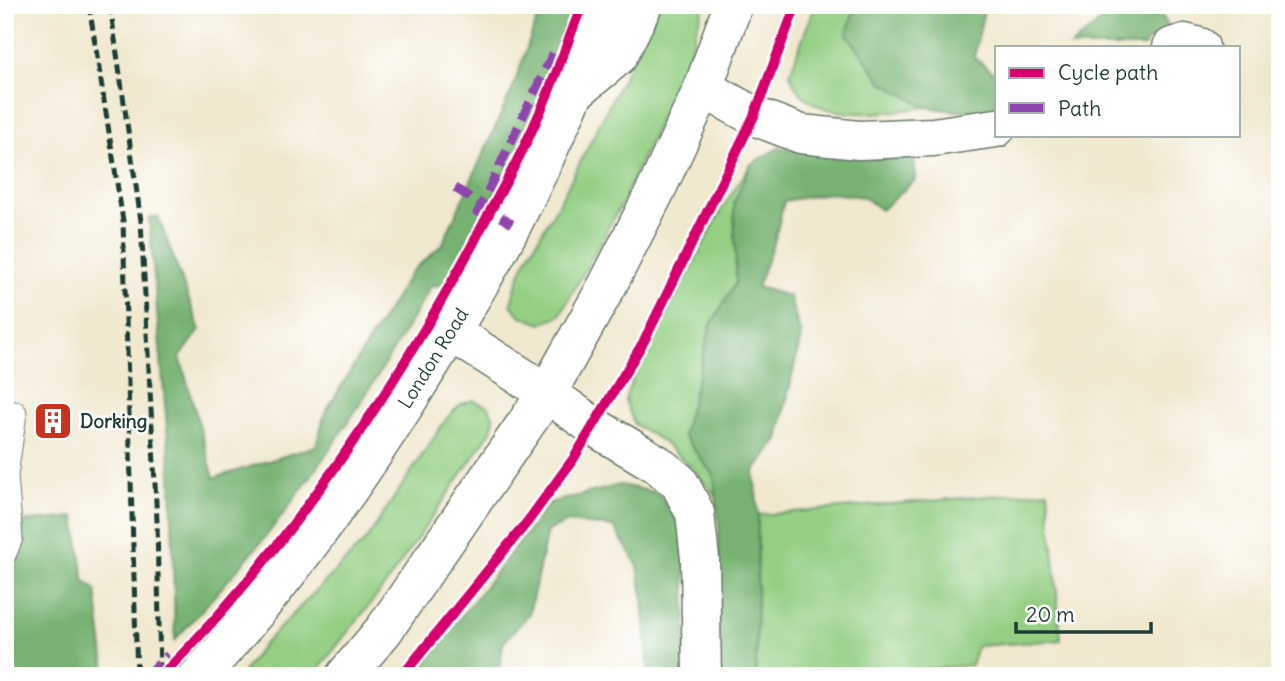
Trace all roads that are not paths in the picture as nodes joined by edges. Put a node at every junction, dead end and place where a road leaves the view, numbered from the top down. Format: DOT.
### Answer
graph roads {
  1 [pos="611,5"];
  2 [pos="643,5"];
  3 [pos="733,5"];
  4 [pos="1175,46"];
  5 [pos="1196,46"];
  6 [pos="703,88"];
  7 [pos="576,91"];
  8 [pos="995,128"];
  9 [pos="452,332"];
  10 [pos="547,393"];
  11 [pos="15,413"];
  12 [pos="5,553"];
  13 [pos="199,676"];
  14 [pos="345,676"];
  15 [pos="702,676"];
  1 -- 7 [label="main road, London Road"];
  2 -- 7 [label="main road"];
  3 -- 6 [label="main road"];
  4 -- 5 [label="main road"];
  6 -- 8 [label="main road"];
  6 -- 10 [label="main road"];
  7 -- 9 [label="main road, London Road"];
  9 -- 10 [label="main road"];
  9 -- 13 [label="main road, London Road"];
  10 -- 14 [label="main road"];
  10 -- 15 [label="main road"];
  11 -- 12 [label="lane"];
}
